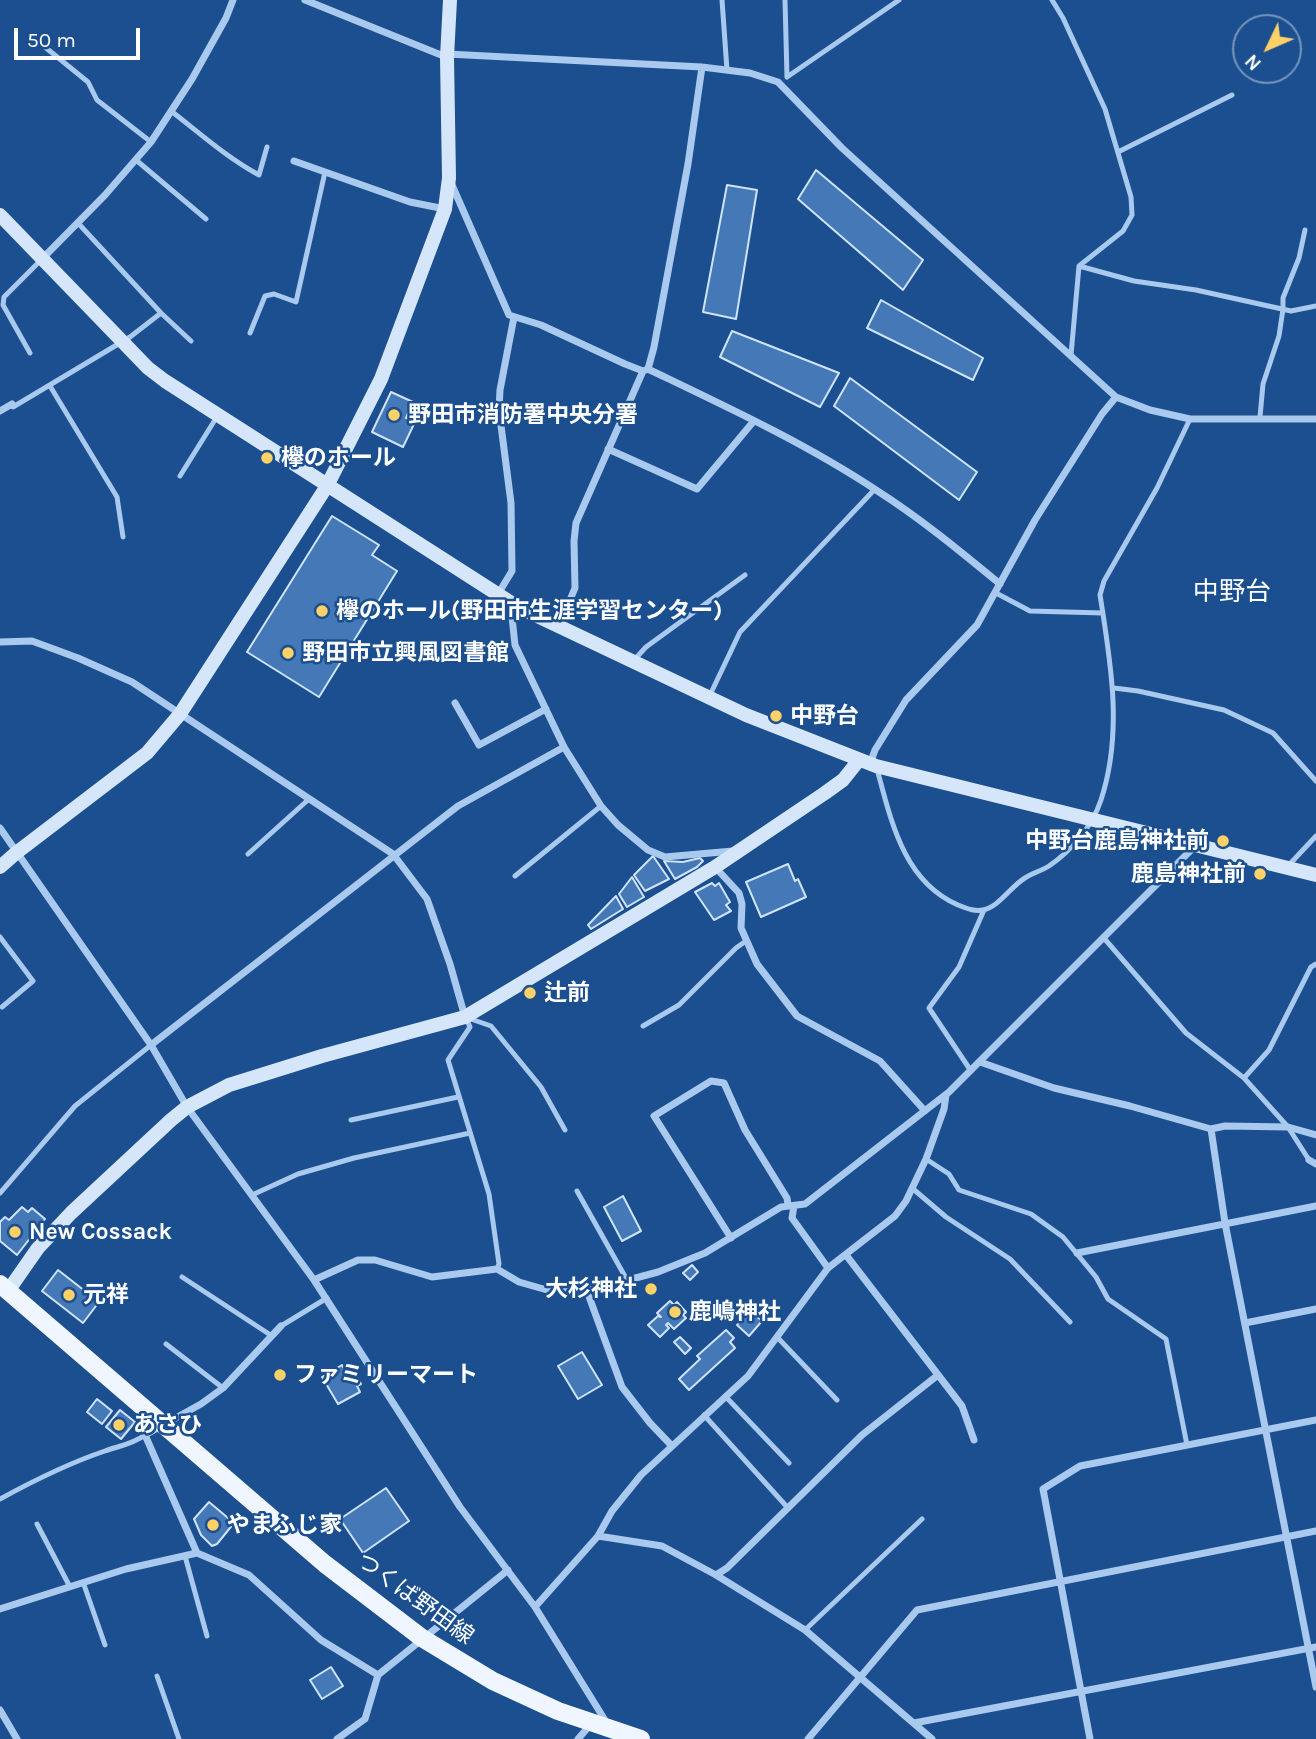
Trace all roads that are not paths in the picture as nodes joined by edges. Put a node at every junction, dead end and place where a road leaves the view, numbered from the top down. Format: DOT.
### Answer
graph roads {
  1 [pos="233,0"];
  2 [pos="305,0"];
  3 [pos="450,0"];
  4 [pos="723,0"];
  5 [pos="785,0"];
  6 [pos="899,0"];
  7 [pos="1052,0"];
  8 [pos="35,39"];
  9 [pos="447,55"];
  10 [pos="702,67"];
  11 [pos="727,70"];
  12 [pos="787,78"];
  13 [pos="778,82"];
  14 [pos="1232,96"];
  15 [pos="171,111"];
  16 [pos="151,142"];
  17 [pos="267,148"];
  18 [pos="1118,152"];
  19 [pos="136,160"];
  20 [pos="294,161"];
  21 [pos="325,172"];
  22 [pos="449,178"];
  23 [pos="445,209"];
  24 [pos="0,215"];
  25 [pos="206,219"];
  26 [pos="78,223"];
  27 [pos="1304,230"];
  28 [pos="42,259"];
  29 [pos="1079,266"];
  30 [pos="1316,306"];
  31 [pos="1283,309"];
  32 [pos="160,313"];
  33 [pos="513,317"];
  34 [pos="250,333"];
  35 [pos="122,341"];
  36 [pos="191,341"];
  37 [pos="30,353"];
  38 [pos="1071,355"];
  39 [pos="645,370"];
  40 [pos="50,386"];
  41 [pos="1115,397"];
  42 [pos="12,404"];
  43 [pos="0,411"];
  44 [pos="218,415"];
  45 [pos="1260,417"];
  46 [pos="1190,419"];
  47 [pos="1316,419"];
  48 [pos="753,422"];
  49 [pos="608,449"];
  50 [pos="180,476"];
  51 [pos="327,486"];
  52 [pos="875,489"];
  53 [pos="122,537"];
  54 [pos="745,575"];
  55 [pos="1000,584"];
  56 [pos="996,593"];
  57 [pos="498,594"];
  58 [pos="516,606"];
  59 [pos="1103,613"];
  60 [pos="559,626"];
  61 [pos="0,642"];
  62 [pos="633,661"];
  63 [pos="1114,688"];
  64 [pos="709,698"];
  65 [pos="455,703"];
  66 [pos="546,709"];
  67 [pos="180,715"];
  68 [pos="564,747"];
  69 [pos="868,763"];
  70 [pos="1316,781"];
  71 [pos="309,799"];
  72 [pos="601,806"];
  73 [pos="1092,821"];
  74 [pos="0,828"];
  75 [pos="1316,835"];
  76 [pos="1197,844"];
  77 [pos="739,851"];
  78 [pos="16,853"];
  79 [pos="248,854"];
  80 [pos="393,854"];
  81 [pos="0,867"];
  82 [pos="715,867"];
  83 [pos="1286,867"];
  84 [pos="1316,875"];
  85 [pos="515,876"];
  86 [pos="984,910"];
  87 [pos="0,937"];
  88 [pos="1103,937"];
  89 [pos="746,941"];
  90 [pos="1316,964"];
  91 [pos="2,1007"];
  92 [pos="466,1017"];
  93 [pos="643,1026"];
  94 [pos="150,1045"];
  95 [pos="980,1062"];
  96 [pos="971,1071"];
  97 [pos="1244,1078"];
  98 [pos="946,1095"];
  99 [pos="458,1097"];
  100 [pos="187,1107"];
  101 [pos="925,1111"];
  102 [pos="351,1120"];
  103 [pos="1289,1127"];
  104 [pos="1211,1129"];
  105 [pos="565,1130"];
  106 [pos="470,1133"];
  107 [pos="1316,1135"];
  108 [pos="926,1158"];
  109 [pos="1312,1162"];
  110 [pos="912,1188"];
  111 [pos="577,1191"];
  112 [pos="0,1193"];
  113 [pos="252,1195"];
  114 [pos="791,1205"];
  115 [pos="1316,1206"];
  116 [pos="1225,1223"];
  117 [pos="731,1238"];
  118 [pos="1077,1253"];
  119 [pos="846,1255"];
  120 [pos="828,1268"];
  121 [pos="497,1269"];
  122 [pos="182,1277"];
  123 [pos="627,1279"];
  124 [pos="314,1280"];
  125 [pos="587,1290"];
  126 [pos="3,1293"];
  127 [pos="327,1298"];
  128 [pos="1316,1309"];
  129 [pos="1070,1322"];
  130 [pos="1245,1323"];
  131 [pos="281,1326"];
  132 [pos="272,1336"];
  133 [pos="778,1338"];
  134 [pos="166,1344"];
  135 [pos="938,1375"];
  136 [pos="223,1388"];
  137 [pos="726,1396"];
  138 [pos="837,1399"];
  139 [pos="704,1415"];
  140 [pos="1316,1420"];
  141 [pos="163,1424"];
  142 [pos="1266,1430"];
  143 [pos="145,1435"];
  144 [pos="974,1440"];
  145 [pos="671,1445"];
  146 [pos="1187,1445"];
  147 [pos="789,1463"];
  148 [pos="0,1499"];
  149 [pos="788,1508"];
  150 [pos="922,1519"];
  151 [pos="37,1524"];
  152 [pos="1316,1531"];
  153 [pos="598,1536"];
  154 [pos="1287,1537"];
  155 [pos="197,1553"];
  156 [pos="185,1556"];
  157 [pos="508,1570"];
  158 [pos="716,1575"];
  159 [pos="1060,1580"];
  160 [pos="83,1583"];
  161 [pos="70,1587"];
  162 [pos="535,1607"];
  163 [pos="0,1609"];
  164 [pos="805,1630"];
  165 [pos="207,1636"];
  166 [pos="422,1638"];
  167 [pos="105,1645"];
  168 [pos="1312,1648"];
  169 [pos="378,1675"];
  170 [pos="158,1676"];
  171 [pos="860,1676"];
  172 [pos="1316,1687"];
  173 [pos="1081,1692"];
  174 [pos="0,1710"];
  175 [pos="914,1723"];
  176 [pos="591,1724"];
  177 [pos="614,1734"];
  178 [pos="17,1739"];
  179 [pos="179,1739"];
  180 [pos="337,1739"];
  181 [pos="578,1739"];
  182 [pos="641,1739"];
  183 [pos="808,1739"];
  184 [pos="932,1739"];
  185 [pos="1090,1739"];
  1 -- 15 [label="street"];
  2 -- 9 [label="street"];
  3 -- 9 [label="street"];
  4 -- 11 [label="lane"];
  5 -- 12 [label="lane"];
  6 -- 12 [label="lane"];
  7 -- 18 [label="lane"];
  8 -- 16 [label="lane"];
  9 -- 10 [label="street"];
  9 -- 22 [label="street"];
  10 -- 11 [label="street"];
  10 -- 39 [label="street"];
  11 -- 13 [label="street"];
  12 -- 13 [label="street"];
  13 -- 38 [label="street"];
  14 -- 18 [label="lane"];
  15 -- 16 [label="street"];
  15 -- 17 [label="lane"];
  16 -- 19 [label="street"];
  18 -- 29 [label="lane"];
  19 -- 25 [label="lane"];
  19 -- 26 [label="street"];
  20 -- 21 [label="street"];
  21 -- 23 [label="street"];
  21 -- 34 [label="lane"];
  22 -- 23 [label="street"];
  22 -- 33 [label="street"];
  23 -- 51 [label="street"];
  24 -- 28 [label="street"];
  26 -- 28 [label="street"];
  26 -- 32 [label="lane"];
  27 -- 31 [label="lane"];
  28 -- 35 [label="street"];
  28 -- 37 [label="lane"];
  29 -- 31 [label="lane"];
  29 -- 38 [label="lane"];
  30 -- 31 [label="lane"];
  31 -- 45 [label="lane"];
  32 -- 35 [label="lane"];
  32 -- 36 [label="lane"];
  33 -- 39 [label="street"];
  33 -- 57 [label="street"];
  35 -- 40 [label="lane"];
  35 -- 44 [label="street"];
  38 -- 41 [label="street"];
  39 -- 48 [label="street"];
  39 -- 49 [label="street"];
  40 -- 42 [label="lane"];
  40 -- 53 [label="lane"];
  41 -- 46 [label="street"];
  41 -- 55 [label="street"];
  42 -- 43 [label="street"];
  44 -- 50 [label="lane"];
  44 -- 51 [label="street"];
  45 -- 46 [label="street"];
  45 -- 47 [label="street"];
  46 -- 59 [label="lane"];
  48 -- 49 [label="street"];
  48 -- 52 [label="street"];
  49 -- 60 [label="street"];
  51 -- 57 [label="street"];
  51 -- 67 [label="street"];
  52 -- 55 [label="street"];
  52 -- 64 [label="lane"];
  54 -- 62 [label="lane"];
  55 -- 56 [label="street"];
  56 -- 59 [label="lane"];
  56 -- 69 [label="street"];
  57 -- 58 [label="street"];
  58 -- 60 [label="street"];
  58 -- 66 [label="street"];
  59 -- 63 [label="lane"];
  60 -- 62 [label="street"];
  61 -- 67 [label="street"];
  62 -- 64 [label="street"];
  63 -- 70 [label="lane"];
  63 -- 73 [label="lane"];
  64 -- 69 [label="street"];
  65 -- 66 [label="street"];
  66 -- 68 [label="street"];
  67 -- 71 [label="street"];
  67 -- 78 [label="street"];
  68 -- 72 [label="street"];
  68 -- 80 [label="street"];
  69 -- 73 [label="street"];
  69 -- 77 [label="street"];
  69 -- 86 [label="lane"];
  71 -- 79 [label="lane"];
  71 -- 80 [label="street"];
  72 -- 77 [label="street"];
  72 -- 85 [label="lane"];
  73 -- 76 [label="street"];
  73 -- 86 [label="lane"];
  74 -- 78 [label="street"];
  75 -- 83 [label="lane"];
  76 -- 83 [label="street"];
  76 -- 88 [label="street"];
  77 -- 82 [label="street"];
  78 -- 81 [label="street"];
  78 -- 94 [label="street"];
  80 -- 92 [label="street"];
  80 -- 94 [label="street"];
  82 -- 89 [label="street"];
  82 -- 92 [label="street"];
  83 -- 84 [label="street"];
  86 -- 96 [label="lane"];
  87 -- 91 [label="lane"];
  88 -- 95 [label="street"];
  88 -- 97 [label="lane"];
  89 -- 93 [label="lane"];
  89 -- 101 [label="street"];
  90 -- 97 [label="lane"];
  92 -- 99 [label="lane"];
  92 -- 100 [label="street"];
  92 -- 105 [label="lane"];
  94 -- 100 [label="street"];
  94 -- 112 [label="lane"];
  95 -- 96 [label="street"];
  95 -- 104 [label="street"];
  96 -- 98 [label="street"];
  97 -- 103 [label="lane"];
  98 -- 101 [label="street"];
  98 -- 108 [label="street"];
  99 -- 102 [label="lane"];
  99 -- 106 [label="lane"];
  100 -- 113 [label="street"];
  100 -- 126 [label="street"];
  101 -- 114 [label="street"];
  103 -- 104 [label="street"];
  103 -- 107 [label="street"];
  103 -- 109 [label="lane"];
  104 -- 116 [label="street"];
  106 -- 113 [label="lane"];
  106 -- 121 [label="lane"];
  108 -- 110 [label="street"];
  108 -- 118 [label="lane"];
  110 -- 119 [label="street"];
  110 -- 129 [label="lane"];
  111 -- 123 [label="lane"];
  113 -- 124 [label="street"];
  114 -- 117 [label="street"];
  114 -- 117 [label="street"];
  114 -- 120 [label="street"];
  115 -- 116 [label="street"];
  116 -- 118 [label="street"];
  116 -- 130 [label="street"];
  117 -- 123 [label="street"];
  118 -- 146 [label="lane"];
  119 -- 120 [label="street"];
  119 -- 135 [label="street"];
  120 -- 133 [label="street"];
  121 -- 124 [label="street"];
  121 -- 125 [label="street"];
  122 -- 132 [label="lane"];
  123 -- 125 [label="street"];
  124 -- 127 [label="street"];
  125 -- 145 [label="street"];
  126 -- 141 [label="main road, つくば野田線"];
  127 -- 131 [label="lane"];
  127 -- 157 [label="street"];
  128 -- 130 [label="street"];
  130 -- 142 [label="street"];
  131 -- 132 [label="street"];
  132 -- 136 [label="street"];
  133 -- 137 [label="street"];
  133 -- 138 [label="lane"];
  134 -- 136 [label="lane"];
  135 -- 144 [label="street"];
  135 -- 149 [label="street"];
  136 -- 141 [label="street"];
  137 -- 139 [label="street"];
  137 -- 147 [label="lane"];
  139 -- 145 [label="street"];
  139 -- 149 [label="lane"];
  140 -- 142 [label="street"];
  141 -- 143 [label="street"];
  141 -- 166 [label="main road, つくば野田線"];
  142 -- 146 [label="street"];
  142 -- 154 [label="street"];
  143 -- 148 [label="lane"];
  143 -- 155 [label="street"];
  145 -- 153 [label="street"];
  146 -- 159 [label="street"];
  149 -- 158 [label="street"];
  150 -- 164 [label="lane"];
  151 -- 161 [label="lane"];
  152 -- 154 [label="street"];
  153 -- 158 [label="street"];
  153 -- 162 [label="street"];
  154 -- 159 [label="street"];
  154 -- 168 [label="street"];
  155 -- 156 [label="street"];
  155 -- 169 [label="street"];
  156 -- 160 [label="street"];
  156 -- 165 [label="lane"];
  157 -- 162 [label="street"];
  157 -- 166 [label="street"];
  158 -- 164 [label="street"];
  159 -- 171 [label="street"];
  159 -- 173 [label="street"];
  160 -- 161 [label="street"];
  160 -- 167 [label="lane"];
  161 -- 163 [label="street"];
  162 -- 177 [label="street"];
  164 -- 171 [label="street"];
  166 -- 169 [label="street"];
  166 -- 176 [label="main road, つくば野田線"];
  168 -- 172 [label="street"];
  168 -- 173 [label="street"];
  169 -- 180 [label="street"];
  170 -- 179 [label="lane"];
  171 -- 175 [label="street"];
  171 -- 183 [label="street"];
  173 -- 175 [label="street"];
  173 -- 185 [label="street"];
  174 -- 178 [label="street"];
  175 -- 184 [label="street"];
  176 -- 177 [label="main road, つくば野田線"];
  176 -- 181 [label="street"];
  177 -- 182 [label="main road, つくば野田線"];
}
